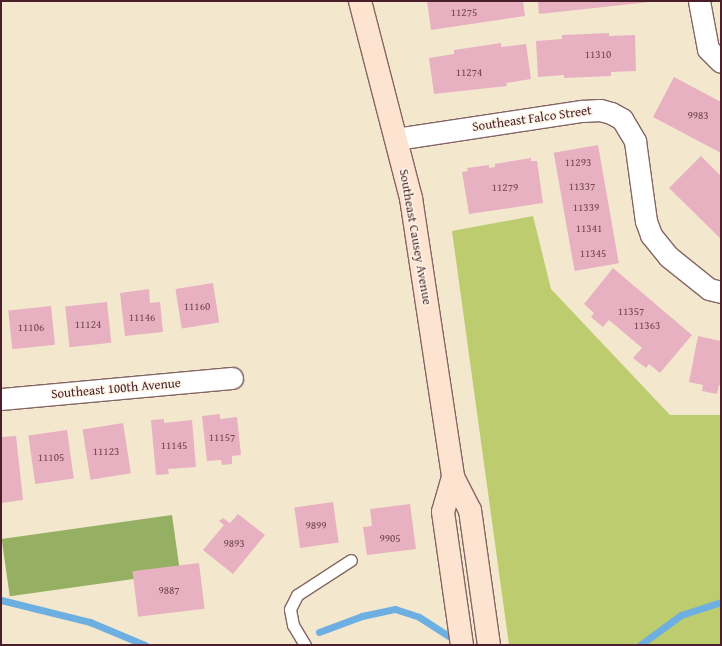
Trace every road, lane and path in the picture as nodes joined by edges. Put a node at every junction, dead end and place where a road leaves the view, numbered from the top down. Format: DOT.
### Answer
graph roads {
  1 [pos="360,1"];
  2 [pos="699,1"];
  3 [pos="721,62"];
  4 [pos="396,139"];
  5 [pos="721,292"];
  6 [pos="232,378"];
  7 [pos="1,399"];
  8 [pos="452,477"];
  9 [pos="351,560"];
  10 [pos="305,645"];
  11 [pos="462,645"];
  12 [pos="489,645"];
  1 -- 4 [label="street, Southeast Causey Avenue"];
  2 -- 3 [label="street"];
  4 -- 5 [label="street, Southeast Falco Street"];
  4 -- 8 [label="street, Southeast Causey Avenue"];
  6 -- 7 [label="street, Southeast 100th Avenue"];
  8 -- 11 [label="street, Southeast Causey Avenue"];
  8 -- 12 [label="street, Southeast Causey Avenue"];
  9 -- 10 [label="lane"];
}
